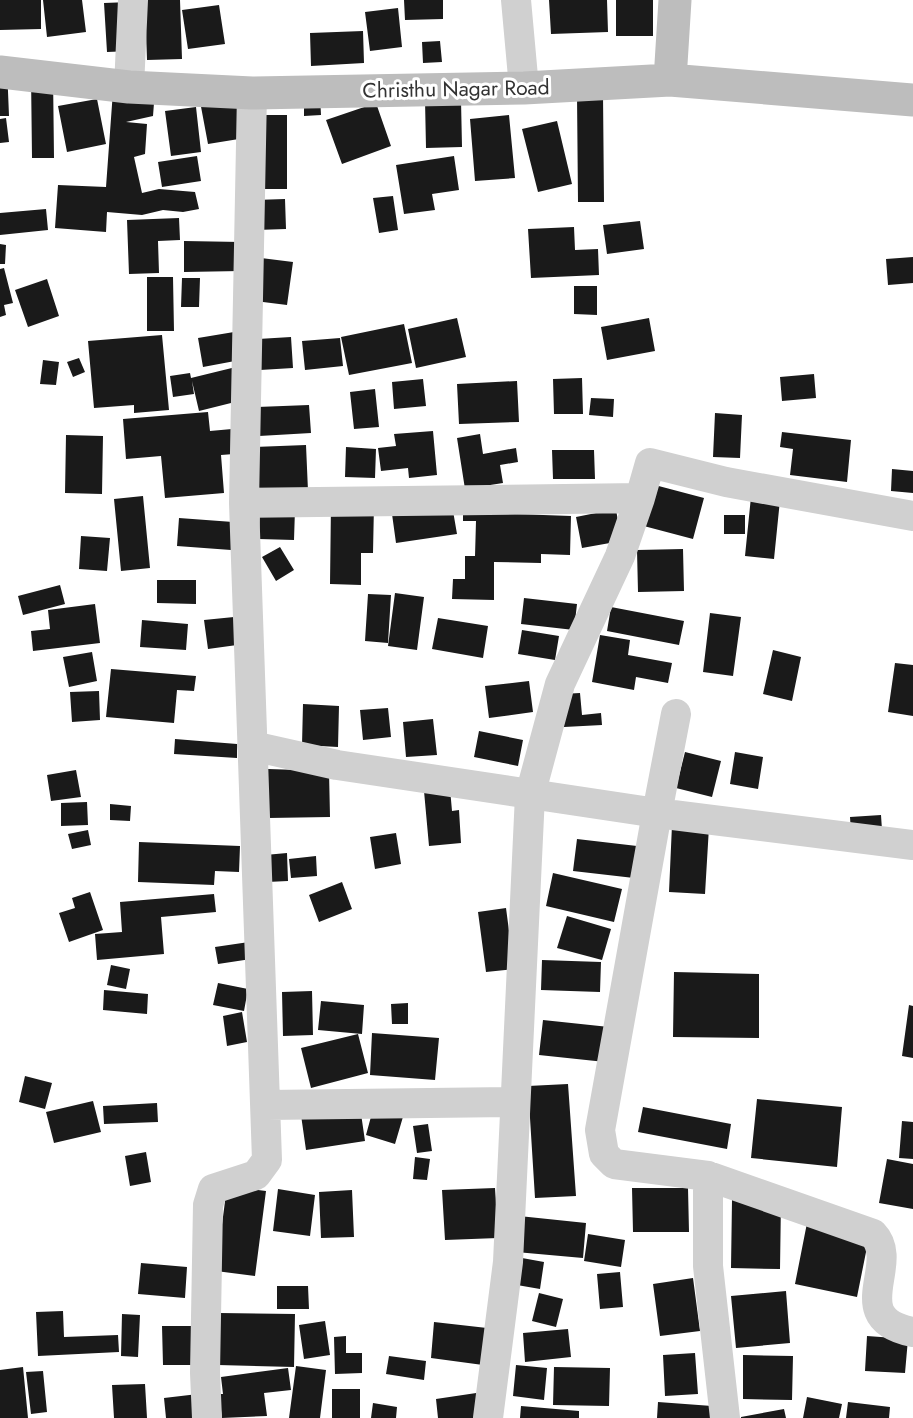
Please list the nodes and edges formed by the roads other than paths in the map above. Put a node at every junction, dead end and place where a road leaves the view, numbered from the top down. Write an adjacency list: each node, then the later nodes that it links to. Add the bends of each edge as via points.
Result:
1 (133, 0): 6 (street)
2 (516, 0): 7 (street)
3 (675, 0): 5 (street)
4 (0, 72): 6 (street, Christhu Nagar Road)
5 (670, 80): 7 (street, Christhu Nagar Road); 9 (street, Christhu Nagar Road)
6 (129, 87): 8 (street, Christhu Nagar Road)
7 (524, 88): 8 (street, Christhu Nagar Road)
8 (252, 93): 11 (street)
9 (913, 100)
10 (640, 498): 11 (street); 12 (street, via 650,463 726,482); 15 (street, via 620,556 560,684)
11 (244, 503): 14 (street)
12 (913, 516)
13 (676, 714): 16 (street)
14 (252, 746): 15 (street, via 337,765); 19 (street)
15 (530, 795): 16 (street); 18 (street)
16 (657, 813): 17 (street); 20 (street, via 600,1130 602,1145 604,1154 614,1164)
17 (913, 845)
18 (515, 1102): 19 (street); 23 (street, via 508,1263)
19 (267, 1105): 22 (street, via 267,1160 256,1175 213,1189 208,1204)
20 (708, 1176): 21 (street, via 873,1234 881,1242 883,1257 875,1294 878,1308 897,1329); 24 (street, via 708,1266)
21 (913, 1332)
22 (207, 1418)
23 (488, 1418)
24 (725, 1418)

